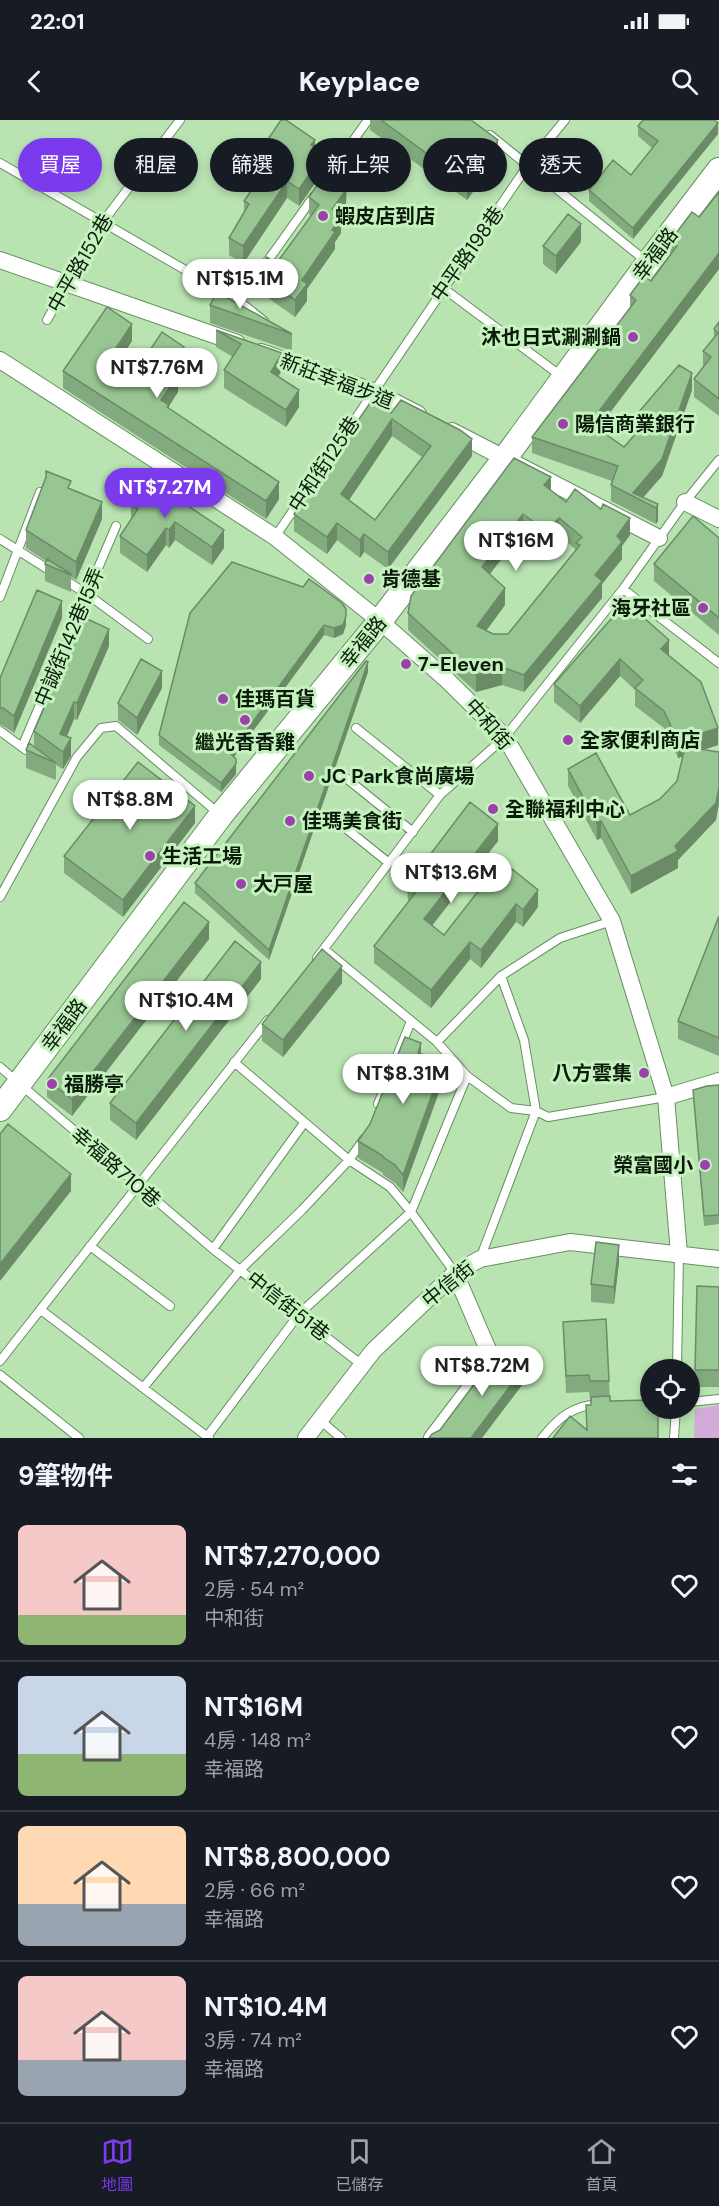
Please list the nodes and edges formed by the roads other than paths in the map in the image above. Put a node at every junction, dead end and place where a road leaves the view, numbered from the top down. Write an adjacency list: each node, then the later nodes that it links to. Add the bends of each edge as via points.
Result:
1 (180, 120): 13 (lane, 中平路152巷)
2 (368, 120): 5 (lane)
3 (565, 120): 6 (lane, 中平路198巷)
4 (479, 126): 7 (lane)
5 (355, 138)
6 (550, 138)
7 (519, 158)
8 (0, 163): 13 (lane)
9 (719, 170): 15 (street, 幸福路)
10 (519, 178): 17 (lane, 中平路198巷)
11 (317, 192): 18 (lane)
12 (561, 192): 15 (lane)
13 (102, 223): 16 (lane, 中平路152巷); 18 (lane)
14 (0, 260): 16 (street, 新莊幸福步道)
15 (648, 262): 22 (street, 幸福路)
16 (67, 284): 19 (lane, 中平路152巷); 23 (street, 新莊幸福步道)
17 (442, 288): 22 (lane); 23 (lane, 中平路198巷)
18 (239, 301): 20 (lane)
19 (47, 320)
20 (271, 326)
21 (0, 360): 30 (street, 中和街)
22 (564, 378): 24 (street, 幸福路)
23 (373, 391): 24 (street, 新莊幸福步道); 30 (lane, 中和街125巷)
24 (506, 458): 31 (street, 新莊幸福步道); 37 (street, 幸福路)
25 (719, 460): 27 (lane)
26 (40, 492): 33 (lane)
27 (685, 502): 28 (street); 31 (lane)
28 (719, 519)
29 (116, 526): 35 (lane, 中誠街142巷15弄)
30 (275, 537): 37 (street, 中和街)
31 (659, 538): 34 (lane)
32 (0, 539): 33 (lane)
33 (17, 548): 35 (lane); 36 (lane)
34 (623, 589): 39 (lane); 42 (lane)
35 (87, 594): 38 (lane); 43 (lane, 中誠街142巷15弄)
36 (0, 597)
37 (380, 621): 42 (street, 中和街); 50 (street, 幸福路)
38 (148, 639)
39 (719, 663)
40 (356, 728): 48 (lane)
41 (0, 731): 43 (lane)
42 (505, 737): 48 (lane); 54 (street, 中和街)
43 (22, 747): 44 (lane)
44 (31, 754)
45 (57, 772): 47 (lane)
46 (341, 774): 51 (lane)
47 (65, 779): 50 (lane, via 101,728 116,726); 53 (lane)
48 (441, 795): 51 (lane)
49 (328, 814): 52 (lane)
50 (221, 815): 65 (street, 幸福路)
51 (413, 832): 52 (lane)
52 (389, 863): 55 (lane)
53 (0, 897)
54 (612, 921): 57 (lane, via 560,938); 66 (street, 中和街)
55 (324, 949): 56 (lane); 59 (lane)
56 (309, 968)
57 (501, 976): 60 (lane); 69 (lane, via 524,1040)
58 (272, 1015): 61 (lane)
59 (411, 1021): 60 (lane); 68 (lane)
60 (437, 1042): 63 (lane)
61 (234, 1062): 70 (lane); 73 (lane)
62 (0, 1067): 65 (lane, 幸福路710巷)
63 (467, 1076): 69 (lane, via 511,1108); 74 (lane)
64 (719, 1081): 66 (street)
65 (20, 1083): 67 (street, 幸福路); 73 (lane, 幸福路710巷)
66 (666, 1097): 69 (lane, via 548,1117); 77 (street, 中和街)
67 (0, 1109)
68 (376, 1109)
69 (536, 1111): 78 (lane)
70 (304, 1123): 72 (lane); 76 (lane)
71 (368, 1129): 72 (lane)
72 (349, 1160): 74 (lane, via 390,1187); 80 (lane)
73 (137, 1185): 75 (lane); 76 (lane, 幸福路710巷)
74 (411, 1212): 81 (lane); 84 (lane)
75 (90, 1246): 82 (lane); 83 (lane)
76 (213, 1249): 80 (lane, 中信街51巷)
77 (679, 1254): 78 (street, 中信街, via 570,1242); 79 (street, 中信街); 85 (lane)
78 (480, 1259): 81 (street, 中信街)
79 (719, 1259)
80 (241, 1269): 84 (lane, 中信街51巷); 89 (lane)
81 (455, 1273): 87 (street, 中信街); 99 (street, via 492,1359)
82 (170, 1306)
83 (41, 1310): 86 (lane); 89 (lane)
84 (299, 1314): 87 (lane, 中信街51巷); 95 (lane)
85 (677, 1359)
86 (0, 1361)
87 (362, 1365): 94 (street, 中信街)
88 (0, 1375): 96 (lane)
89 (143, 1388): 95 (lane)
90 (719, 1399): 91 (lane)
91 (700, 1401)
92 (605, 1404): 100 (lane, via 582,1405 553,1424)
93 (675, 1419): 101 (lane)
94 (320, 1420): 97 (street, 中信街); 98 (lane)
95 (207, 1437)
96 (79, 1438)
97 (306, 1438)
98 (341, 1438)
99 (432, 1438)
100 (542, 1438)
101 (674, 1438)

